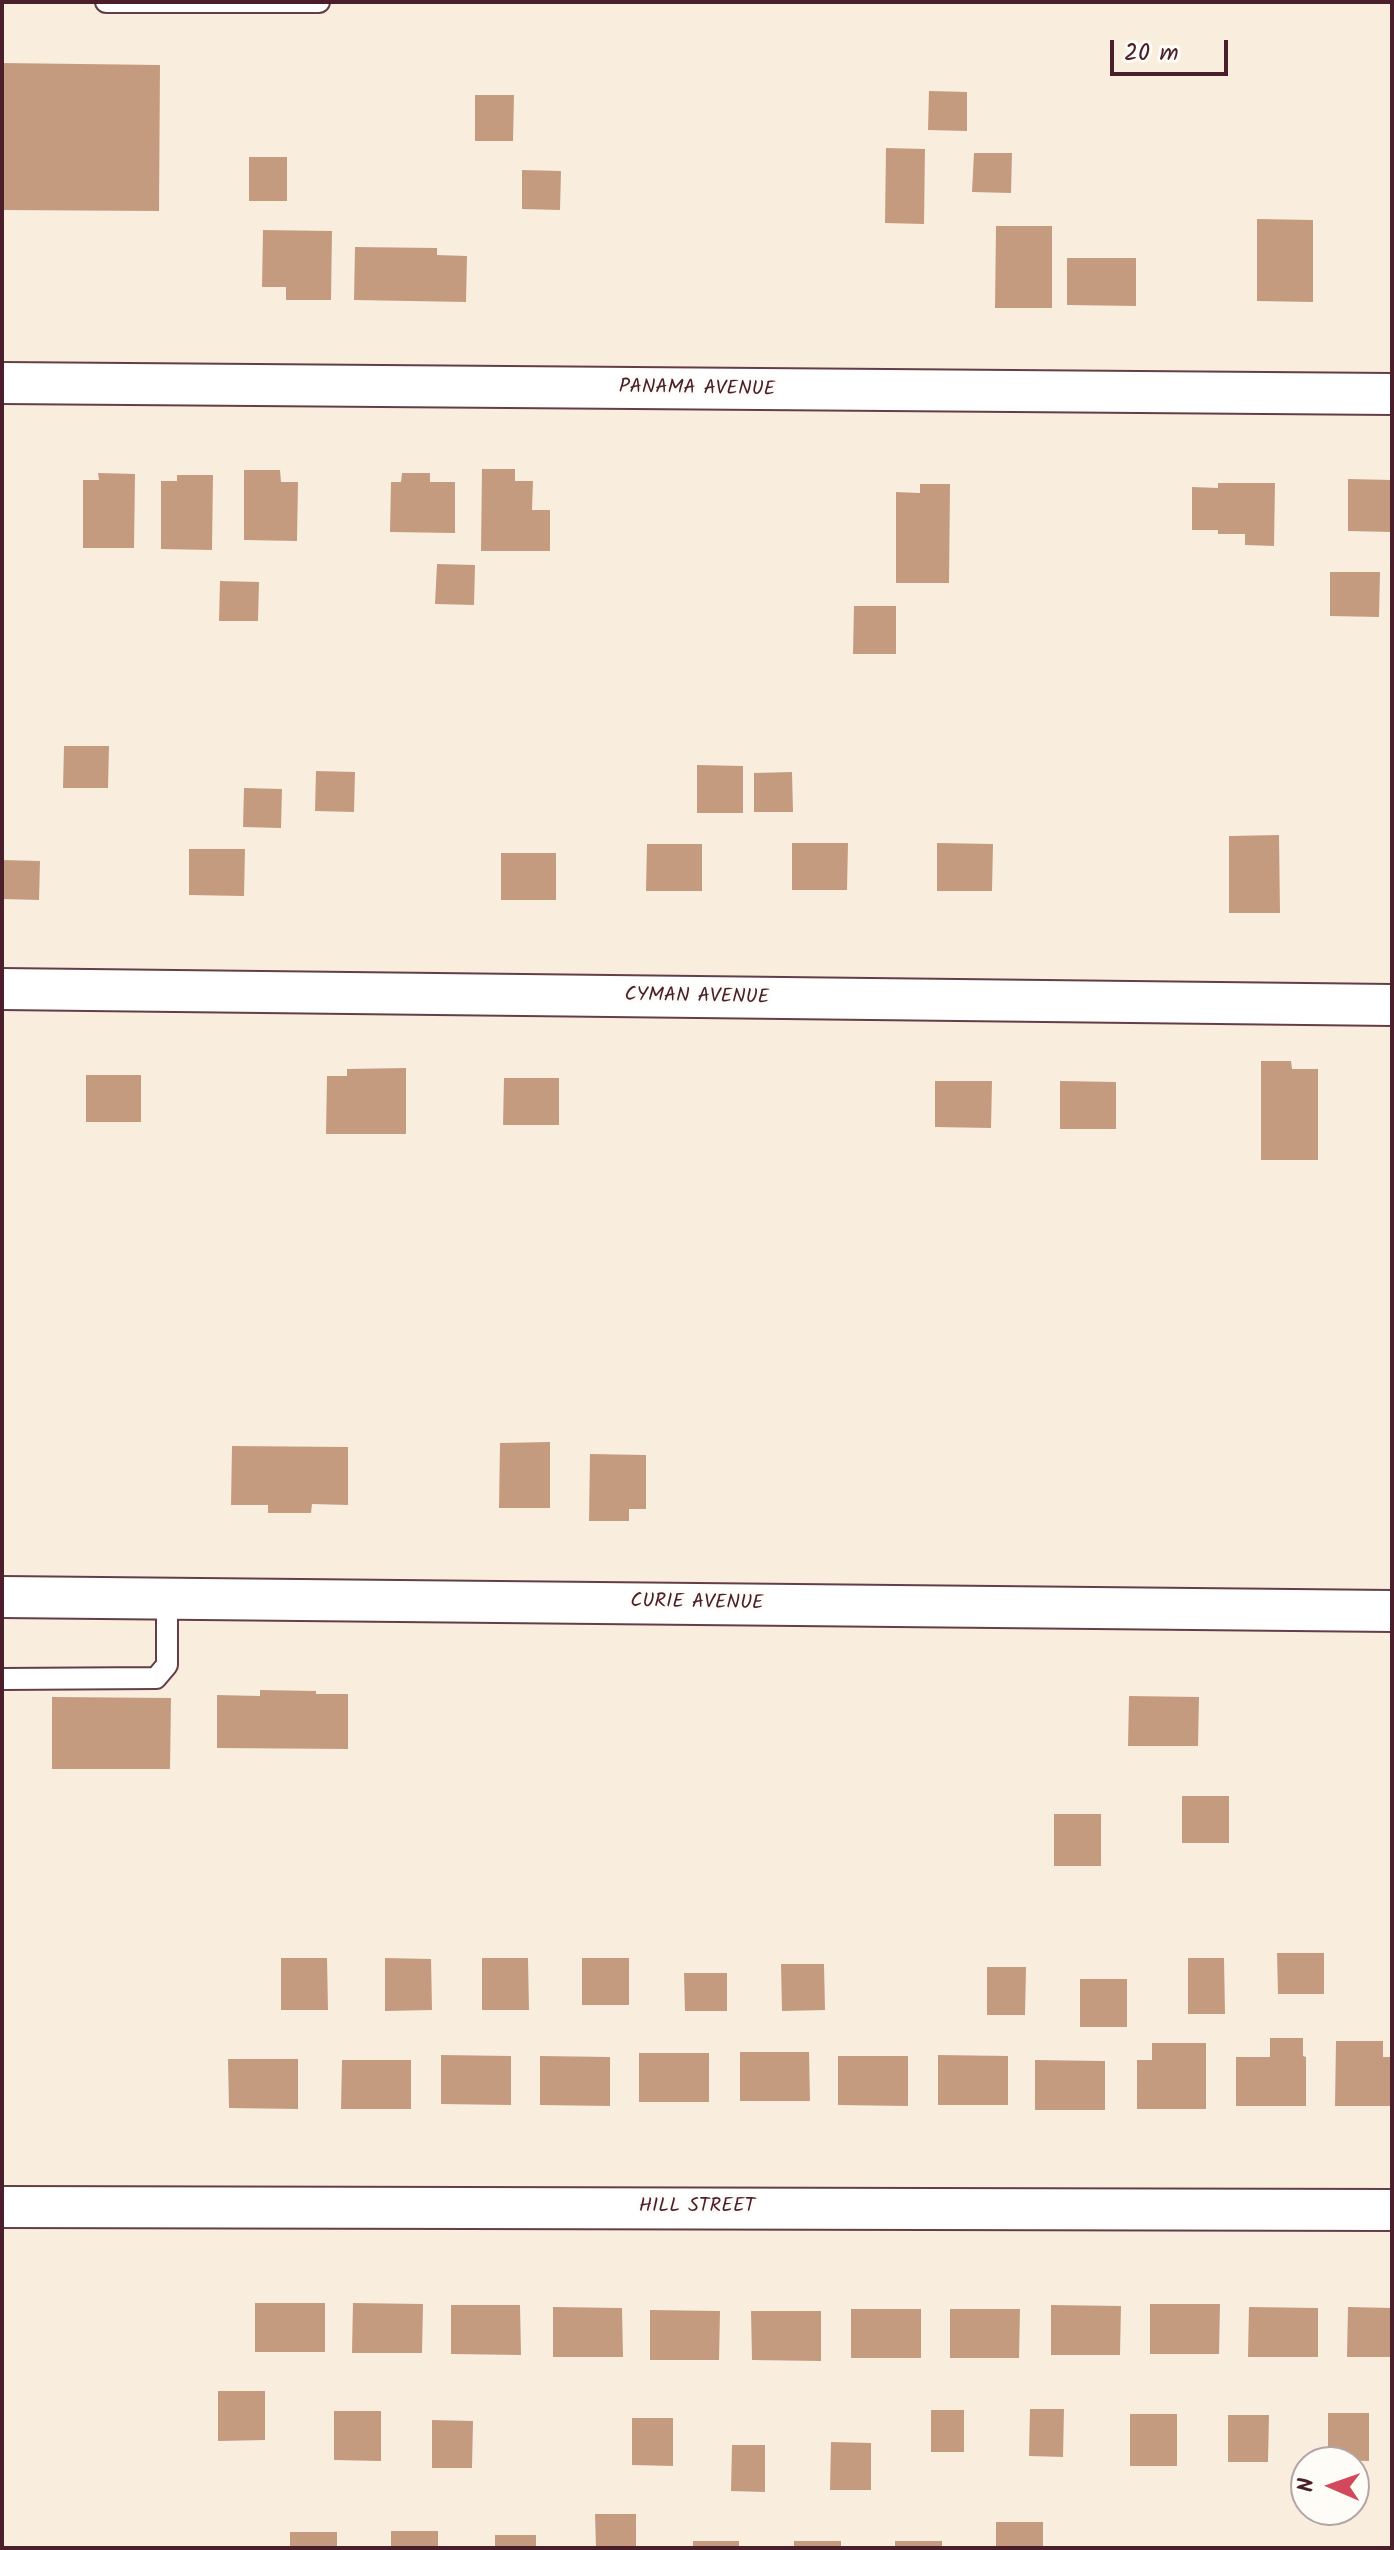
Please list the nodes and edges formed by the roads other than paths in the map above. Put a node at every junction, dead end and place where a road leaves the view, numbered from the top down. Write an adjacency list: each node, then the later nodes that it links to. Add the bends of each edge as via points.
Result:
1 (106, 2): 2 (lane)
2 (319, 2)
3 (2, 383): 4 (street, PANAMA AVENUE)
4 (1392, 394)
5 (2, 989): 6 (street, CYMAN AVENUE)
6 (1392, 1005)
7 (2, 1597): 8 (street, CURIE AVENUE)
8 (167, 1599): 9 (street, CURIE AVENUE); 10 (lane, via 167,1665 156,1678)
9 (1392, 1611)
10 (2, 1679)
11 (2, 2207): 12 (street, HILL STREET)
12 (1392, 2210)

